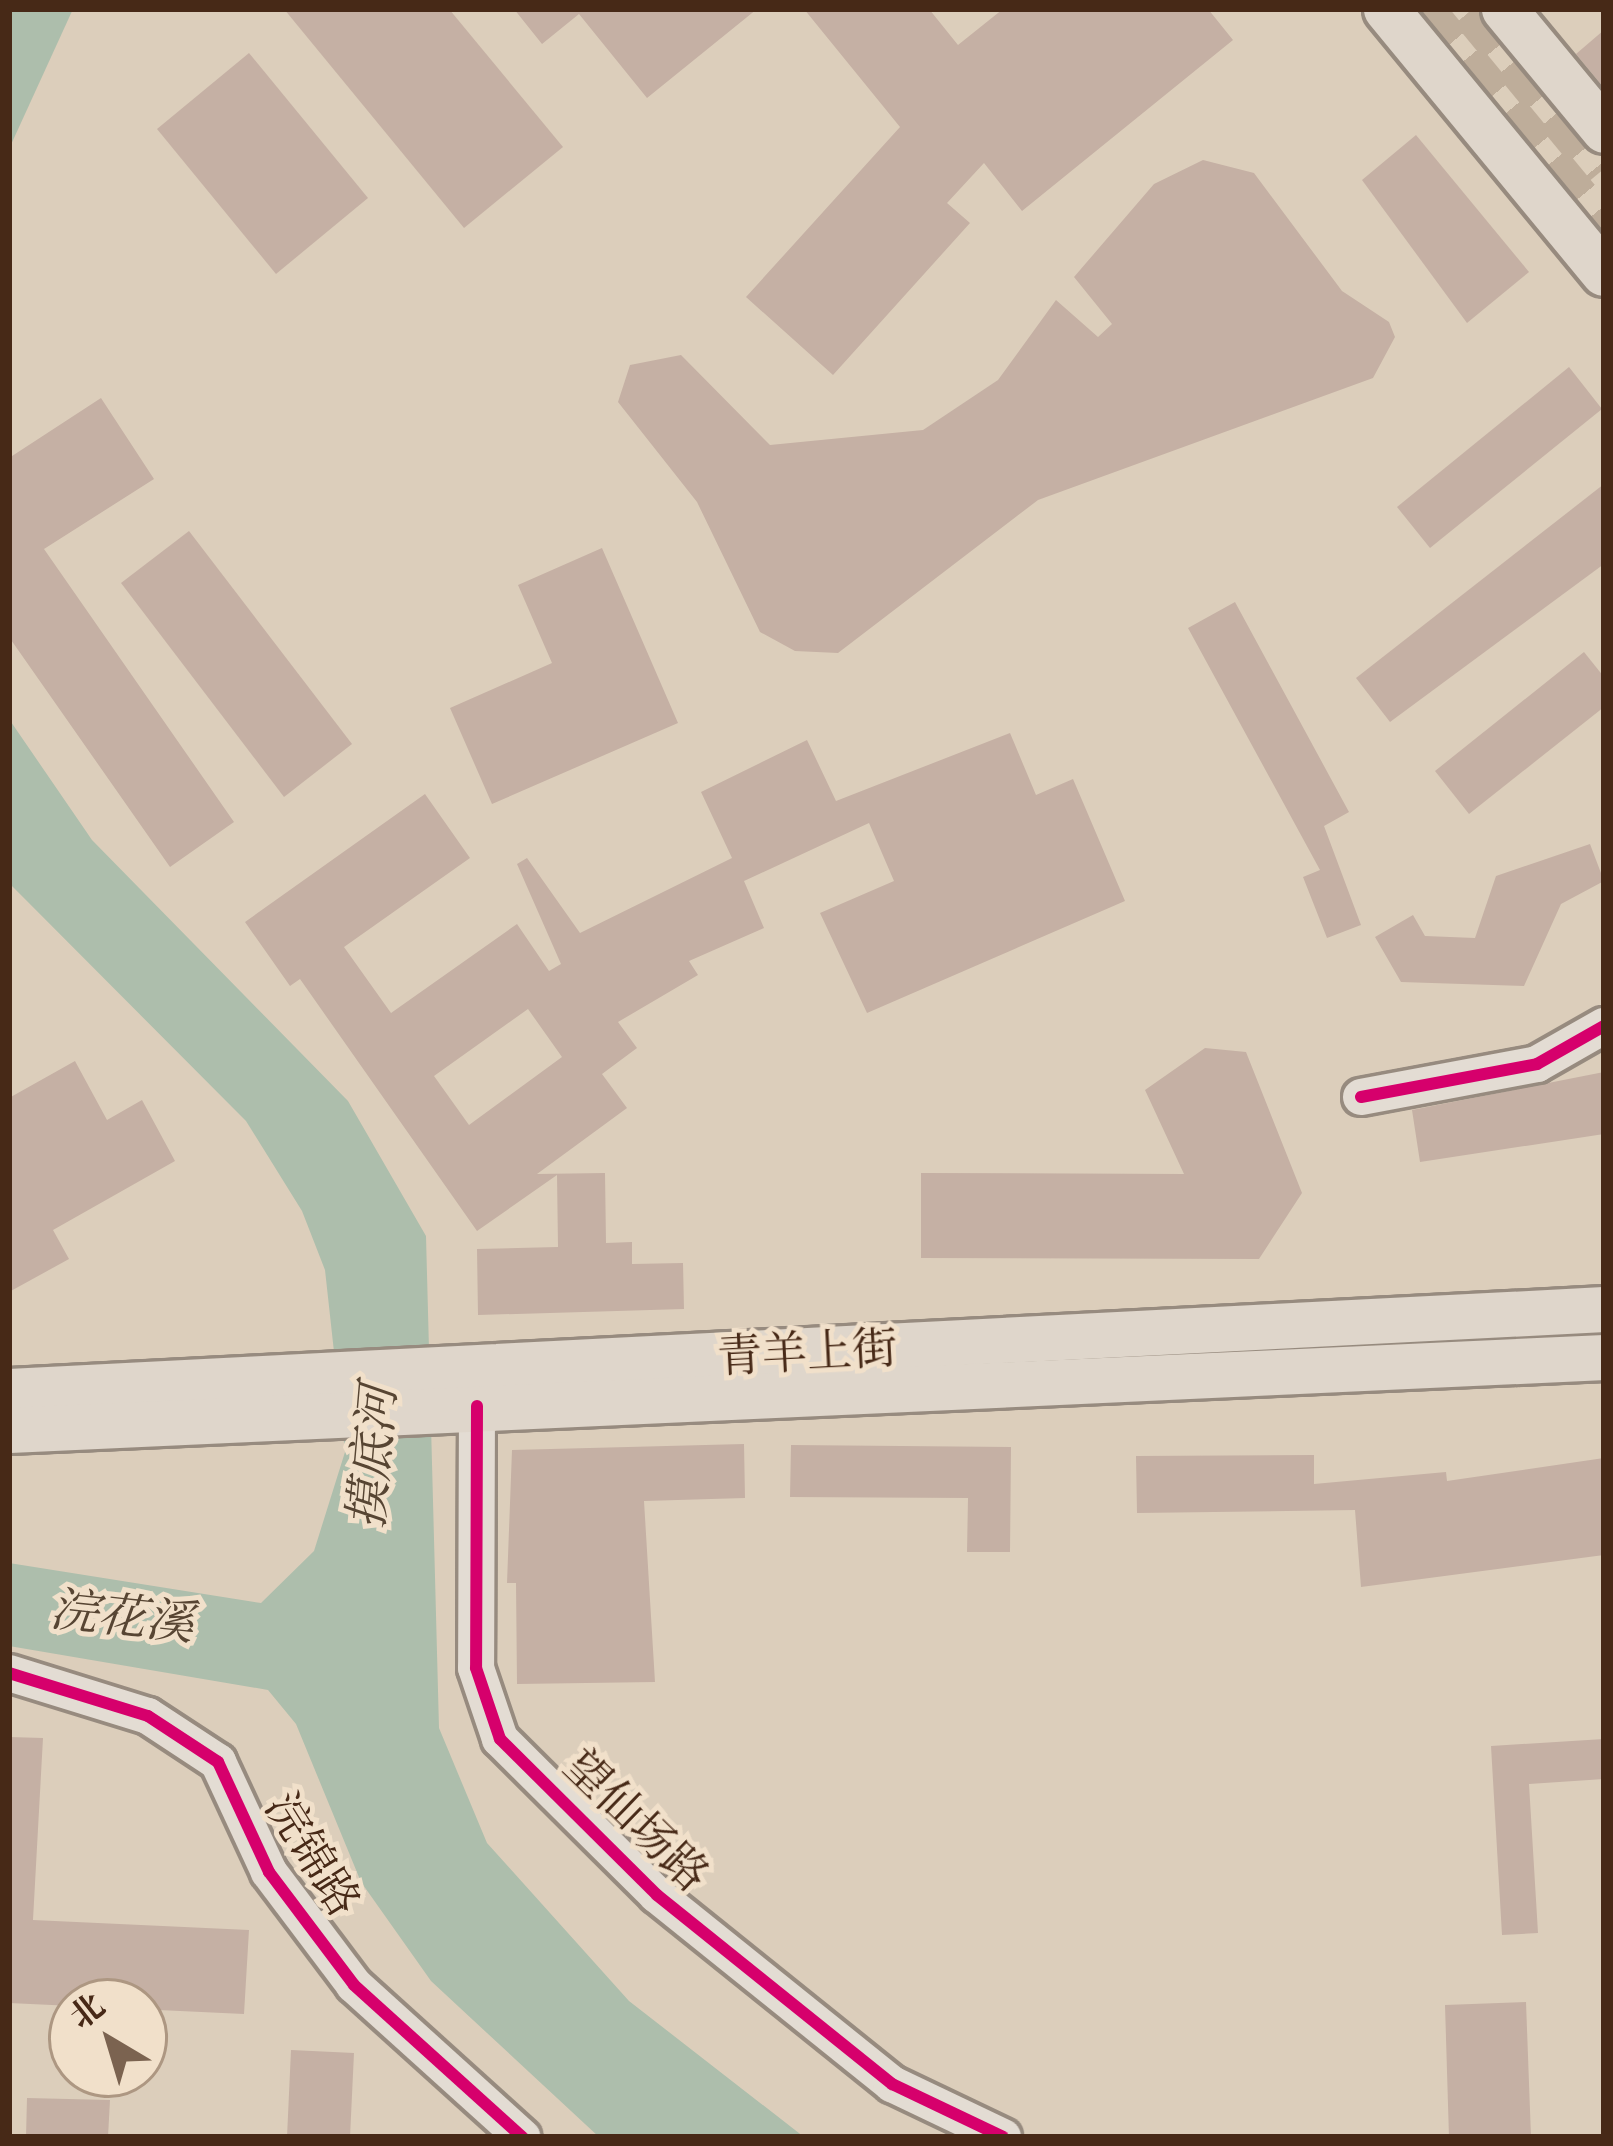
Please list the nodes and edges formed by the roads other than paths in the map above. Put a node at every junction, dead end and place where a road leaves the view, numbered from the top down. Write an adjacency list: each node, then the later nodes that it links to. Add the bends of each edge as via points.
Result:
1 (1386, 9): 4 (main road)
2 (1504, 9): 3 (main road)
3 (1604, 130)
4 (1604, 273)
5 (1604, 1026): 6 (street, via 1537,1064)
6 (1360, 1097)
7 (1604, 1309): 10 (main road, 青羊上街)
8 (1604, 1357): 10 (main road, 青羊上街)
9 (9, 1391): 11 (main road, 青羊上街)
10 (463, 1395): 11 (main road, 青羊上街); 15 (street, 望仙场路, via 476,1668 500,1739 656,1895 892,2084)
11 (316, 1396): 12 (main road, 青羊上街)
12 (9, 1430)
13 (9, 1672): 14 (street, 浣锦路, via 148,1716 218,1762 268,1872 354,1985)
14 (522, 2137)
15 (1004, 2137)

